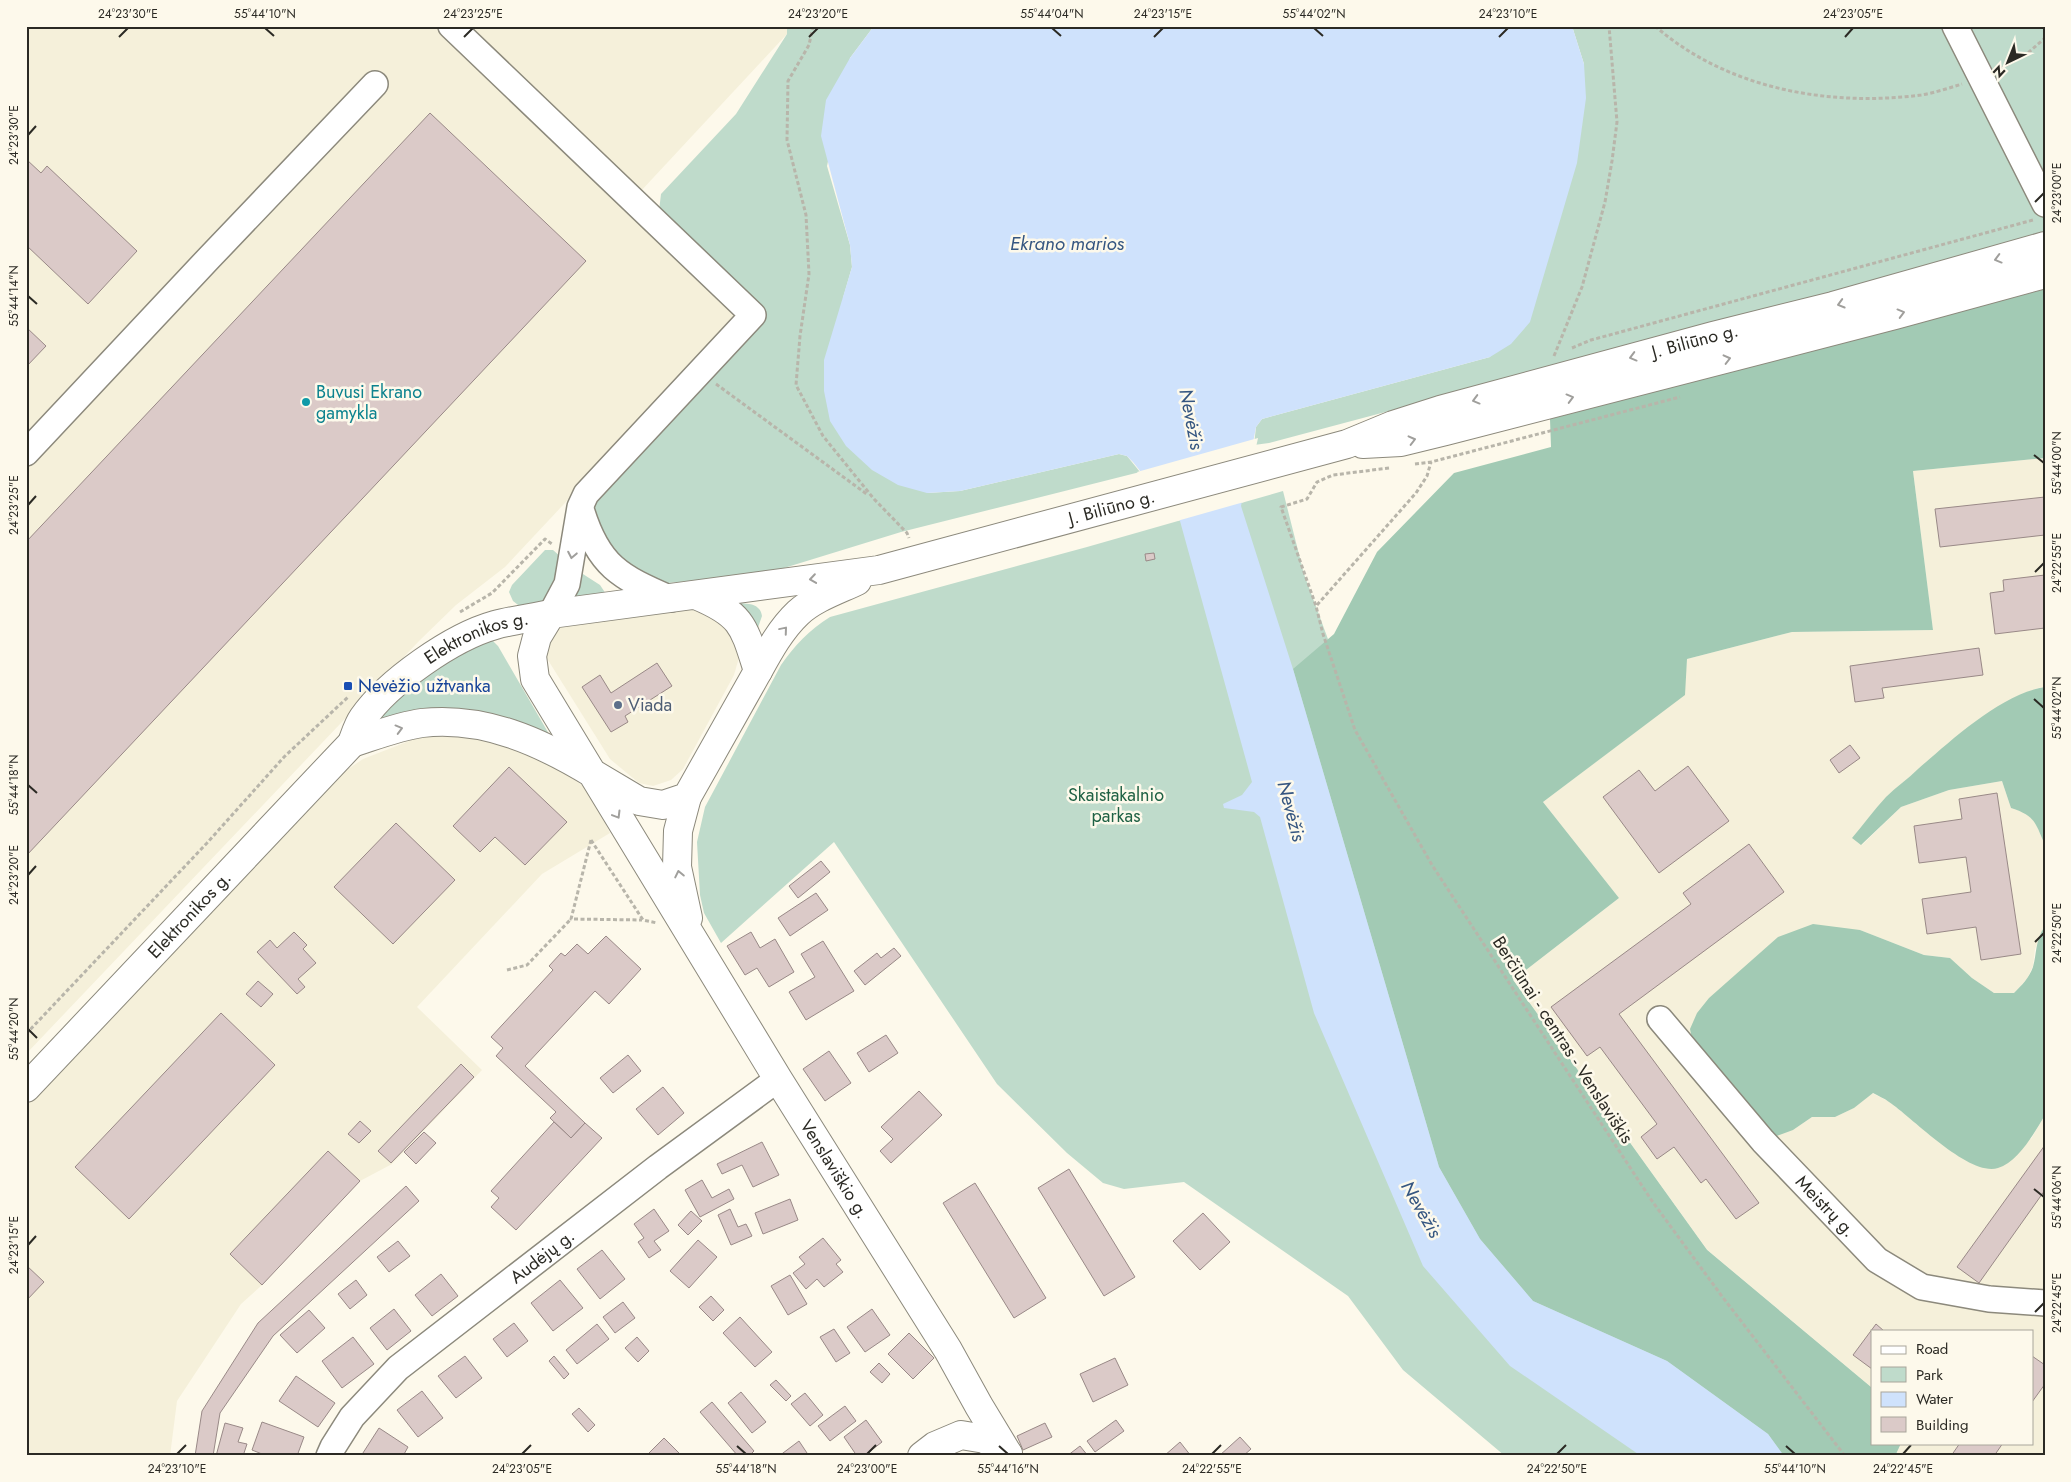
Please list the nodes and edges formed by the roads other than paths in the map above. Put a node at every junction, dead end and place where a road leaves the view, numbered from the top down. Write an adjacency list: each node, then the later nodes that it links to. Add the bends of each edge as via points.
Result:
1 (451, 26): 9 (street, via 753,315 586,494)
2 (1955, 26): 4 (street)
3 (375, 84): 8 (street)
4 (2045, 204)
5 (2045, 246): 7 (main road, J. Biliūno g., one-way to 7, via 1440,410 1393,424)
6 (2045, 274): 7 (main road, J. Biliūno g., one-way to 6, via 1401,442)
7 (1346, 444): 10 (main road, J. Biliūno g.)
8 (26, 453)
9 (580, 506): 12 (street, via 588,534 601,555 630,581); 13 (street, one-way to 13, via 567,584)
10 (878, 570): 11 (main road, J. Biliūno g., one-way to 11); 14 (main road, J. Biliūno g., one-way to 10, via 774,643 799,612)
11 (698, 596): 12 (main road, J. Biliūno g.); 14 (main road, via 732,614 743,628)
12 (671, 600): 13 (main road, Elektronikos g.)
13 (551, 614): 15 (main road, Elektronikos g., via 494,626 456,642 416,667 391,687 362,719); 16 (main road, Venslaviškio g., via 537,637 532,656 535,679)
14 (758, 671): 17 (main road, J. Biliūno g.)
15 (352, 742): 16 (main road, one-way to 16, via 420,724 477,725 519,735 560,753); 21 (main road, Elektronikos g.)
16 (592, 773): 17 (main road, via 639,801 663,805); 18 (main road, Venslaviškio g., one-way to 18)
17 (687, 798): 18 (main road, Venslaviškio g., one-way to 17, via 677,866 678,831)
18 (693, 939): 20 (main road, Venslaviškio g.)
19 (1660, 1019): 22 (street, Meistrų g., via 1770,1148 1877,1260 1922,1287 1988,1299)
20 (778, 1079): 23 (main road, Venslaviškio g.); 27 (street, Audėjų g., via 658,1167 398,1368 352,1417)
21 (26, 1088)
22 (2045, 1303)
23 (975, 1398): 24 (main road); 26 (main road, Venslaviškio g.)
24 (961, 1435): 25 (main road); 26 (main road, via 984,1439)
25 (922, 1455)
26 (1009, 1455)
27 (329, 1456)

